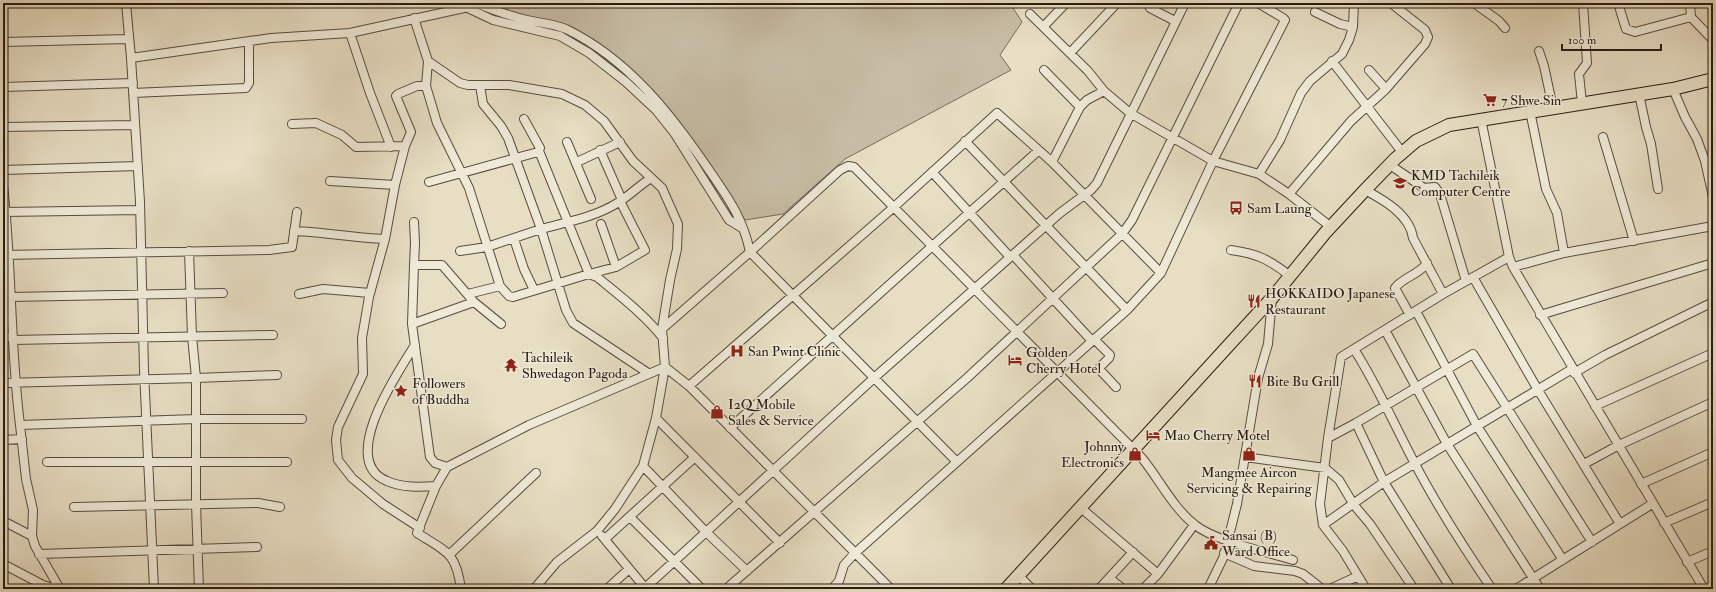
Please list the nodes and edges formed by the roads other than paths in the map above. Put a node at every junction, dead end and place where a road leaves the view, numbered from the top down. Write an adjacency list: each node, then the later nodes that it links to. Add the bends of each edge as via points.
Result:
1 (126, 3): 25 (street)
2 (476, 3): 102 (street, via 500,13 564,28 593,44 632,75 662,104 684,133 738,214)
3 (1066, 3): 21 (street)
4 (1117, 3): 30 (street)
5 (1148, 3): 20 (street, via 1150,8)
6 (1185, 3): 20 (street)
7 (1239, 3): 57 (street)
8 (1258, 3): 69 (street, via 1285,20)
9 (1354, 3): 22 (street)
10 (1391, 3): 41 (street, via 1425,30 1428,37 1413,60)
11 (1474, 3): 23 (street)
12 (1583, 3): 46 (street, via 1587,63 1579,74)
13 (1618, 3): 18 (street, via 1626,29 1629,31 1635,32)
14 (1690, 3): 18 (street)
15 (463, 5): 19 (street); 102 (street, via 492,20 560,36 588,53 626,82 656,110 675,134 729,220)
16 (1315, 12): 22 (street)
17 (1030, 14): 21 (street)
18 (1691, 17): 26 (street)
19 (414, 18): 24 (street); 32 (street)
20 (1176, 21): 51 (street)
21 (1044, 26): 30 (street)
22 (1352, 27): 33 (street, via 1342,54)
23 (1505, 28)
24 (350, 33): 28 (street); 63 (street)
25 (128, 39): 27 (street); 31 (street)
26 (1713, 40)
27 (3, 42)
28 (249, 42): 31 (street); 44 (street, via 249,83 246,88)
29 (1539, 51): 49 (street)
30 (1070, 53): 43 (street)
31 (131, 58): 37 (street)
32 (428, 61): 38 (street, via 460,83); 39 (street)
33 (1332, 61): 47 (street); 77 (street, via 1301,92 1280,140)
34 (1044, 70): 48 (street)
35 (1369, 70): 41 (street)
36 (1713, 79): 42 (main road)
37 (133, 83): 40 (street); 44 (street)
38 (480, 85): 61 (street, via 509,85 562,94 585,105 604,121); 68 (street, via 483,104 501,126)
39 (426, 86): 62 (street, via 417,86 397,95 397,101 411,132); 75 (street, via 437,123)
40 (3, 87)
41 (1386, 89): 47 (street)
42 (1673, 89): 45 (main road); 88 (street, via 1697,138)
43 (1104, 91): 48 (street); 51 (street)
44 (133, 93): 55 (street)
45 (1639, 94): 46 (main road); 84 (street)
46 (1582, 103): 49 (main road)
47 (1367, 106): 67 (street); 86 (street)
48 (1080, 107): 71 (street)
49 (1553, 108): 50 (main road)
50 (1530, 111): 53 (main road); 116 (street, via 1546,189 1557,213)
51 (1130, 113): 57 (street); 87 (street, via 1097,183)
52 (524, 119): 65 (street, via 540,148)
53 (1481, 119): 67 (main road, via 1449,125 1429,133); 119 (street)
54 (292, 124): 63 (street, via 316,124 342,135 356,147)
55 (135, 125): 56 (street); 73 (street)
56 (3, 128)
57 (1172, 137): 69 (street); 105 (street, via 1132,220)
58 (1603, 137): 108 (street)
59 (965, 141): 66 (street, via 997,113); 76 (street); 81 (street)
60 (567, 142): 70 (street)
61 (620, 142): 64 (street); 78 (street)
62 (405, 146): 63 (street); 83 (street)
63 (391, 147)
64 (600, 150): 70 (street); 90 (street)
65 (539, 151): 68 (street); 97 (street)
66 (1038, 151): 71 (street); 81 (street)
67 (1402, 152): 72 (main road)
68 (516, 158): 75 (street); 103 (street)
69 (1213, 161): 77 (street); 126 (street)
70 (577, 162): 89 (street)
71 (1052, 162): 87 (street)
72 (1390, 164): 85 (main road); 129 (street, via 1424,188 1435,187 1440,194)
73 (138, 166): 74 (street); 92 (street)
74 (3, 170)
75 (461, 172): 80 (street); 110 (street, via 469,188)
76 (932, 172): 91 (street); 95 (street)
77 (1259, 174): 86 (street)
78 (651, 178): 90 (street); 152 (street, via 662,188 678,224 677,249)
79 (330, 181): 83 (street)
80 (429, 182)
81 (1004, 182): 95 (street); 99 (street)
82 (3, 185): 93 (street)
83 (395, 185): 106 (street)
84 (1658, 189)
85 (1365, 190): 101 (main road); 120 (street, via 1392,206 1405,220 1412,229 1413,238)
86 (1288, 194): 101 (street)
87 (1083, 195): 99 (street); 105 (street)
88 (1713, 197)
89 (592, 199)
90 (621, 201): 97 (street, via 579,220); 123 (street, via 645,250)
91 (894, 207): 109 (street); 115 (street, via 854,167 848,166 840,170); 141 (street)
92 (140, 210): 93 (street); 114 (street)
93 (4, 212): 117 (street)
94 (297, 212): 104 (street)
95 (969, 213): 109 (street); 118 (street)
96 (414, 222): 122 (street)
97 (568, 222): 103 (street); 127 (street)
98 (601, 224): 123 (street)
99 (1046, 226): 118 (street); 125 (street)
100 (1713, 226): 108 (street)
101 (1331, 227): 128 (main road)
102 (742, 228): 115 (street)
103 (541, 229): 107 (street); 130 (street)
104 (294, 230): 106 (street, via 354,238); 112 (street, via 292,247 268,250)
105 (1122, 234): 125 (street); 126 (street)
106 (385, 239): 136 (street)
107 (514, 239): 110 (street); 133 (street)
108 (1634, 241): 116 (street)
109 (932, 246): 132 (street); 158 (street)
110 (487, 247): 113 (street); 131 (street)
111 (1231, 250): 128 (street, via 1254,254)
112 (189, 251): 114 (street); 134 (street)
113 (460, 251)
114 (141, 252): 117 (street); 137 (street)
115 (750, 252): 141 (street); 152 (street)
116 (1564, 253): 124 (street)
117 (6, 255): 142 (street)
118 (1011, 256): 132 (street); 143 (street)
119 (1509, 257): 124 (street); 129 (street)
120 (1427, 263): 140 (street); 148 (street, via 1395,288)
121 (1713, 263): 149 (street)
122 (414, 265): 139 (street, via 442,265); 150 (street)
123 (616, 267): 127 (street)
124 (1513, 267): 149 (street)
125 (1086, 268): 143 (street); 147 (street)
126 (1161, 273): 147 (street)
127 (589, 274): 130 (street); 160 (street, via 634,307)
128 (1290, 276): 144 (main road)
129 (1470, 279): 140 (street); 180 (street)
130 (557, 283): 133 (street); 170 (street, via 573,323)
131 (500, 286): 133 (street, via 511,297); 139 (street)
132 (974, 289): 154 (street); 173 (street)
133 (534, 290)
134 (190, 293): 135 (street); 137 (street); 157 (street)
135 (223, 293)
136 (370, 293): 138 (street, via 323,289); 235 (street, via 362,338 363,374 338,427 338,460 357,483)
137 (142, 294): 142 (street); 156 (street)
138 (299, 294)
139 (468, 294): 145 (street)
140 (1443, 294): 148 (street)
141 (792, 295): 158 (street); 177 (street)
142 (10, 297): 161 (street)
143 (1052, 298): 154 (street); 162 (street)
144 (1272, 298): 199 (main road); 202 (street, via 1268,344 1258,378)
145 (474, 302): 150 (street); 151 (street)
146 (1713, 302): 168 (street)
147 (1127, 310): 162 (street)
148 (1413, 312): 153 (street); 167 (street)
149 (1540, 315): 168 (street)
150 (412, 324): 163 (street)
151 (501, 324)
152 (662, 328): 160 (street)
153 (1385, 330): 164 (street); 179 (street)
154 (1016, 332): 169 (street); 188 (street)
155 (273, 335): 157 (street)
156 (143, 336): 157 (street); 161 (street); 174 (street)
157 (192, 336): 172 (street)
158 (832, 336): 173 (street); 193 (street)
159 (3, 337): 161 (street)
160 (663, 338): 166 (street)
161 (13, 339): 176 (street)
162 (1093, 340): 169 (street); 178 (street, via 1110,355 1100,370)
163 (415, 344): 211 (street, via 430,457 436,463); 217 (street, via 386,393 372,423 368,447 369,465 376,474 388,482 410,487)
164 (1354, 349): 182 (street); 194 (street, via 1341,357)
165 (1713, 353): 183 (street)
166 (665, 367): 170 (street); 177 (street); 185 (street)
167 (1446, 369): 179 (street); 184 (street, via 1474,354); 192 (street)
168 (1573, 371): 180 (street); 183 (street)
169 (1057, 372): 199 (street); 203 (street)
170 (648, 373): 211 (street, via 529,425)
171 (277, 376): 172 (street)
172 (196, 378): 174 (street); 186 (street)
173 (874, 378): 188 (street); 213 (street)
174 (144, 379): 176 (street); 189 (street)
175 (3, 383): 176 (street)
176 (15, 383): 191 (street)
177 (689, 386): 193 (street)
178 (1116, 387)
179 (1415, 387): 182 (street); 197 (street)
180 (1538, 390): 184 (street); 209 (street)
181 (1713, 402): 198 (street)
182 (1385, 406): 190 (street); 208 (street)
183 (1595, 406): 198 (street)
184 (1506, 409): 192 (street); 241 (street)
185 (656, 418): 201 (street); 210 (street)
186 (196, 419): 187 (street); 189 (street); 206 (street)
187 (302, 419)
188 (916, 421): 203 (street); 228 (street)
189 (146, 422): 191 (street); 205 (street)
190 (1356, 423): 194 (street); 215 (street)
191 (20, 425): 195 (street)
192 (1477, 426): 197 (street); 253 (street)
193 (730, 428): 213 (street)
194 (1328, 438): 212 (street)
195 (22, 439): 196 (street); 238 (street, via 26,479 33,510)
196 (3, 440)
197 (1447, 444): 208 (street); 263 (street)
198 (1618, 445): 209 (street); 216 (street)
199 (1133, 450): 227 (main road); 233 (street, via 1152,470 1173,502)
200 (1713, 452): 216 (street)
201 (694, 457): 218 (street); 219 (street)
202 (1245, 457): 212 (street); 240 (street)
203 (956, 461): 251 (street)
204 (46, 462): 205 (street)
205 (149, 462): 206 (street); 223 (street)
206 (196, 462): 207 (street); 221 (street)
207 (287, 462)
208 (1415, 464): 215 (street); 286 (street, via 1468,554)
209 (1584, 464): 232 (street)
210 (643, 466): 218 (street); 236 (street)
211 (447, 467): 217 (street)
212 (1325, 468): 224 (street, via 1339,480); 234 (street, via 1320,504)
213 (772, 471): 219 (street); 228 (street)
214 (536, 473): 250 (street)
215 (1384, 482): 224 (street); 285 (street)
216 (1641, 484): 222 (street)
217 (436, 486): 235 (street)
218 (663, 488): 229 (street); 237 (street)
219 (738, 501): 237 (street); 242 (street)
220 (1713, 502): 231 (street)
221 (196, 504): 223 (street); 225 (street, via 258,503); 244 (street)
222 (1652, 504): 231 (street); 232 (street)
223 (150, 505): 226 (street); 245 (street)
224 (1354, 505): 234 (street); 284 (street)
225 (280, 506)
226 (74, 507)
227 (1081, 508): 247 (street); 260 (main road)
228 (813, 513): 242 (street); 251 (street)
229 (630, 517): 239 (street); 254 (street)
230 (3, 521): 238 (street)
231 (1664, 523): 255 (street)
232 (1620, 524): 241 (street)
233 (1194, 525): 240 (street); 259 (street)
234 (1323, 525): 261 (street, via 1344,551)
235 (420, 528): 250 (street, via 417,534)
236 (597, 531): 239 (street); 268 (street, via 557,562)
237 (705, 531): 254 (street); 258 (street)
238 (32, 536): 249 (street)
239 (605, 539): 257 (street)
240 (1228, 540): 248 (street); 252 (street)
241 (1592, 542): 253 (street)
242 (780, 543): 258 (street)
243 (257, 547): 244 (street)
244 (198, 548): 245 (street); 266 (street)
245 (152, 549): 249 (street); 265 (street)
246 (1713, 551): 255 (street)
247 (1133, 552): 259 (street); 262 (street)
248 (1224, 553): 280 (street); 281 (street, via 1254,566 1295,571)
249 (40, 554): 264 (street)
250 (450, 554): 267 (street, via 458,569)
251 (854, 554): 273 (street, via 844,565 839,581); 274 (street)
252 (1293, 560)
253 (1563, 560): 263 (street)
254 (674, 561): 270 (street); 271 (street)
255 (1687, 562): 289 (street)
256 (3, 564): 264 (street, via 43,585)
257 (630, 569): 269 (street); 270 (street)
258 (747, 571): 272 (street)
259 (1158, 574): 279 (street)
260 (1019, 576): 275 (main road); 276 (street)
261 (1358, 576): 282 (street); 283 (street)
262 (1110, 578): 277 (street); 278 (street)
263 (1533, 579): 287 (street); 288 (street)
264 (59, 589)
265 (154, 589)
266 (199, 589)
267 (461, 589)
268 (534, 589)
269 (607, 589)
270 (645, 589)
271 (702, 589)
272 (726, 589)
273 (832, 589)
274 (890, 589)
275 (1006, 589)
276 (1032, 589)
277 (1099, 589)
278 (1123, 589)
279 (1143, 589)
280 (1208, 589)
281 (1322, 589)
282 (1330, 589)
283 (1366, 589)
284 (1414, 589)
285 (1451, 589)
286 (1492, 589)
287 (1516, 589)
288 (1540, 589)
289 (1704, 589)

